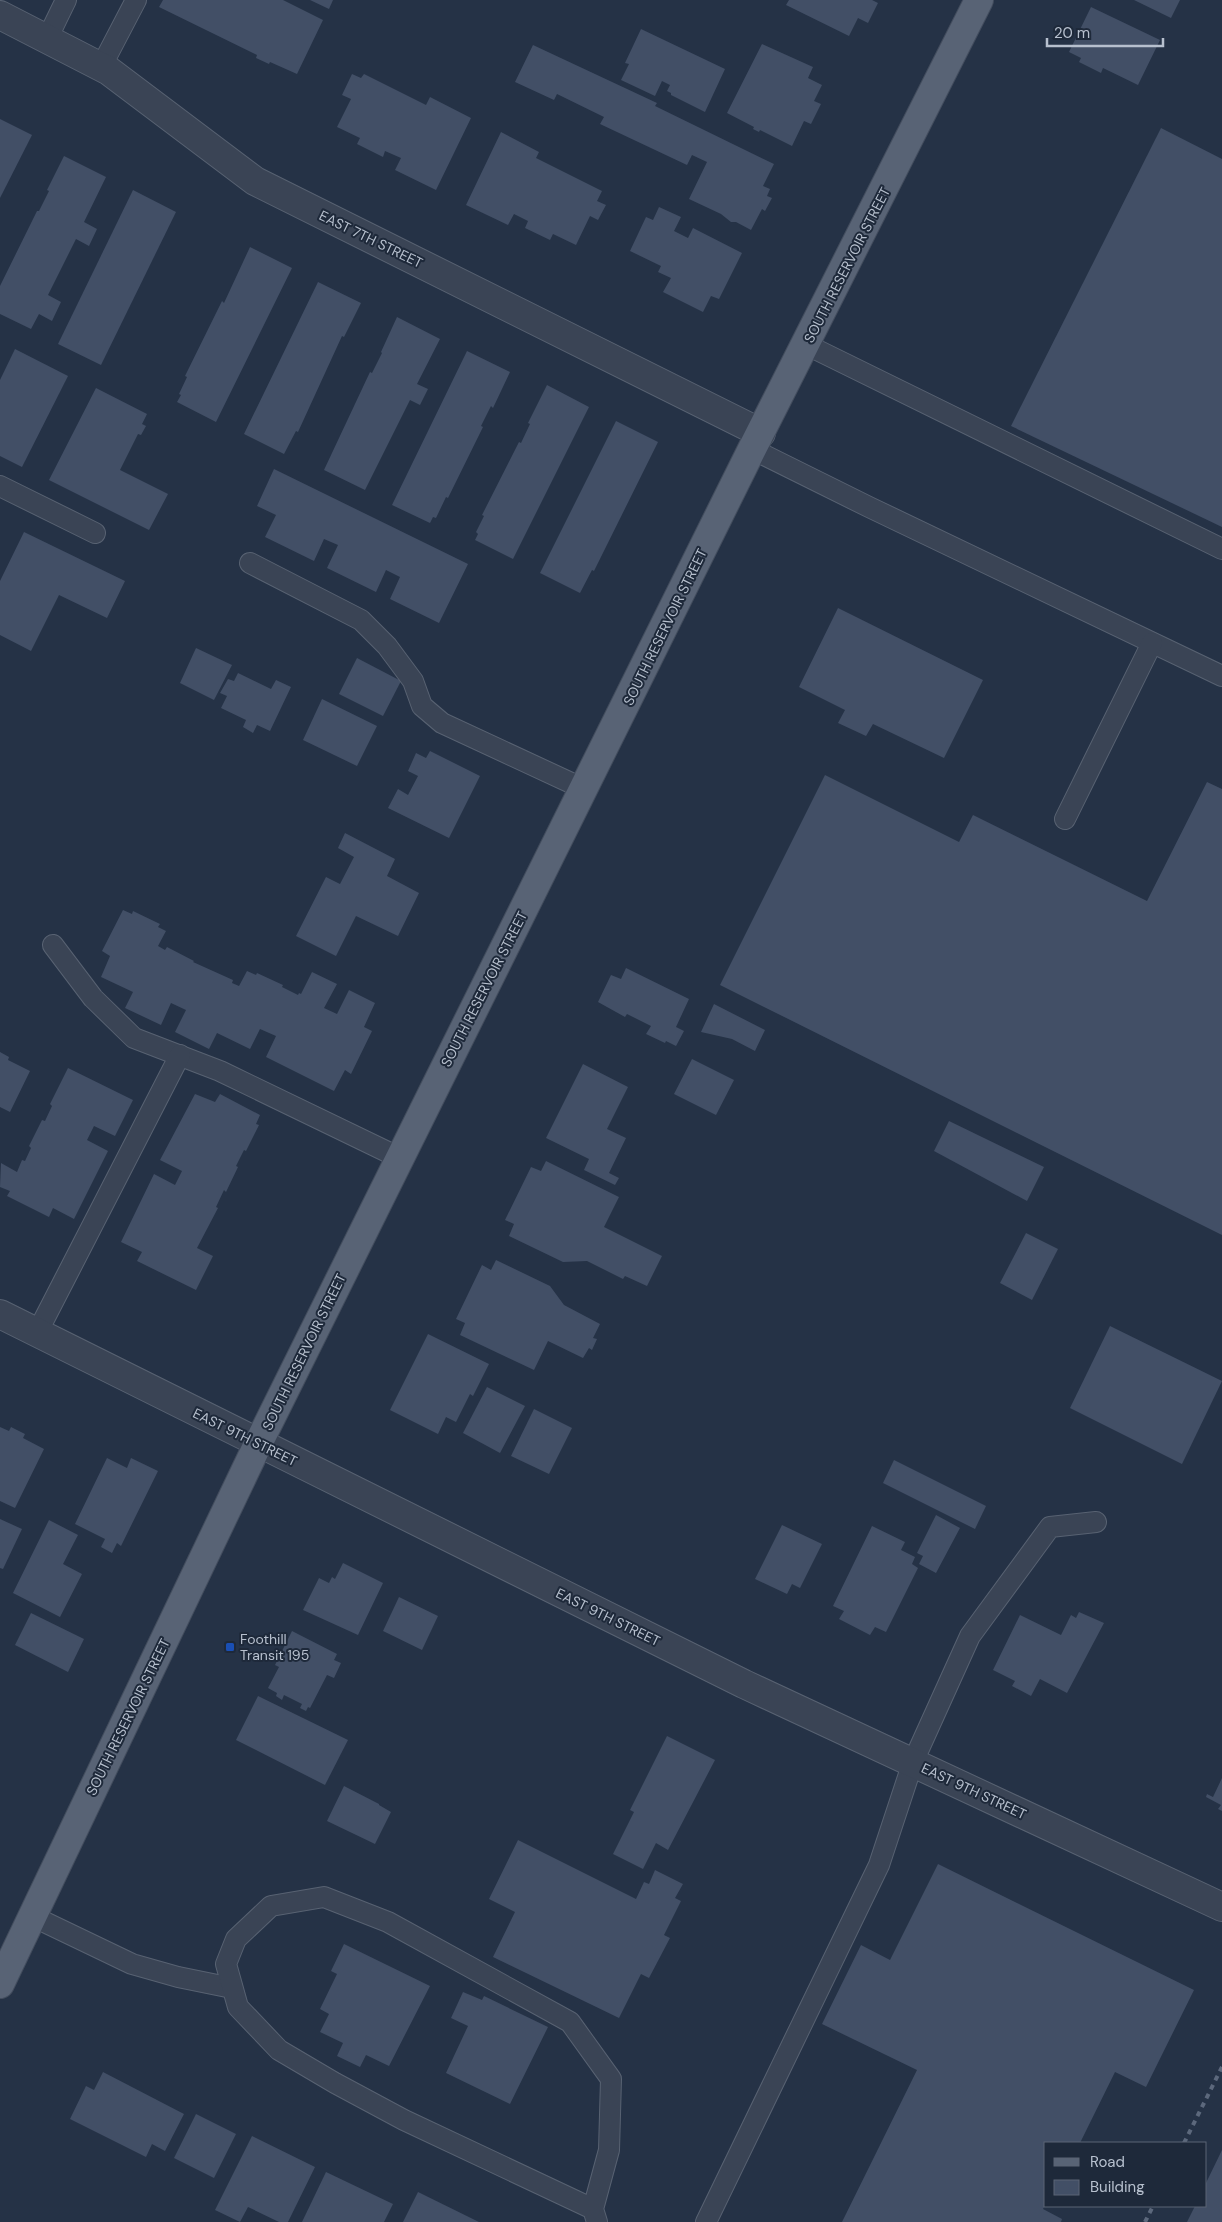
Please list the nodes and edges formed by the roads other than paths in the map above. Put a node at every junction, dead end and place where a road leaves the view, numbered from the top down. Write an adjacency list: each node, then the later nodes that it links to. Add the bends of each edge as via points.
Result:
1 (66, 0): 5 (lane)
2 (136, 0): 6 (lane)
3 (979, 0): 7 (main road, SOUTH RESERVOIR STREET)
4 (0, 15): 5 (street, EAST 7TH STREET)
5 (47, 39): 6 (street, EAST 7TH STREET)
6 (101, 67): 8 (street, EAST 7TH STREET, via 255,180)
7 (807, 345): 8 (main road, SOUTH RESERVOIR STREET); 11 (lane)
8 (757, 441): 13 (lane, via 878,512); 15 (main road, SOUTH RESERVOIR STREET)
9 (0, 486): 10 (lane)
10 (95, 533)
11 (1222, 549)
12 (250, 563): 15 (lane, via 361,620 387,646 414,682 422,706 442,723)
13 (1152, 643): 14 (lane); 16 (lane)
14 (1222, 676)
15 (584, 789): 19 (main road, SOUTH RESERVOIR STREET)
16 (1065, 819)
17 (53, 945): 18 (lane, via 93,998 134,1038)
18 (180, 1055): 19 (lane, via 220,1070); 21 (lane)
19 (400, 1158): 22 (main road, SOUTH RESERVOIR STREET)
20 (0, 1314): 21 (street, EAST 9TH STREET)
21 (37, 1333): 22 (street, EAST 9TH STREET)
22 (258, 1444): 24 (street, EAST 9TH STREET, via 744,1684); 26 (main road, SOUTH RESERVOIR STREET)
23 (1096, 1522): 24 (lane, via 1050,1527 970,1636)
24 (912, 1762): 25 (street, EAST 9TH STREET); 30 (lane, via 879,1865)
25 (1222, 1908)
26 (32, 1916): 27 (main road, SOUTH RESERVOIR STREET); 28 (lane, via 132,1964)
27 (0, 1984)
28 (232, 1988): 29 (lane, via 238,2007 279,2050 404,2120); 29 (lane, via 226,1964 236,1939 271,1906 324,1897 388,1922 570,2022 611,2079 609,2150)
29 (595, 2215)
30 (706, 2222)

